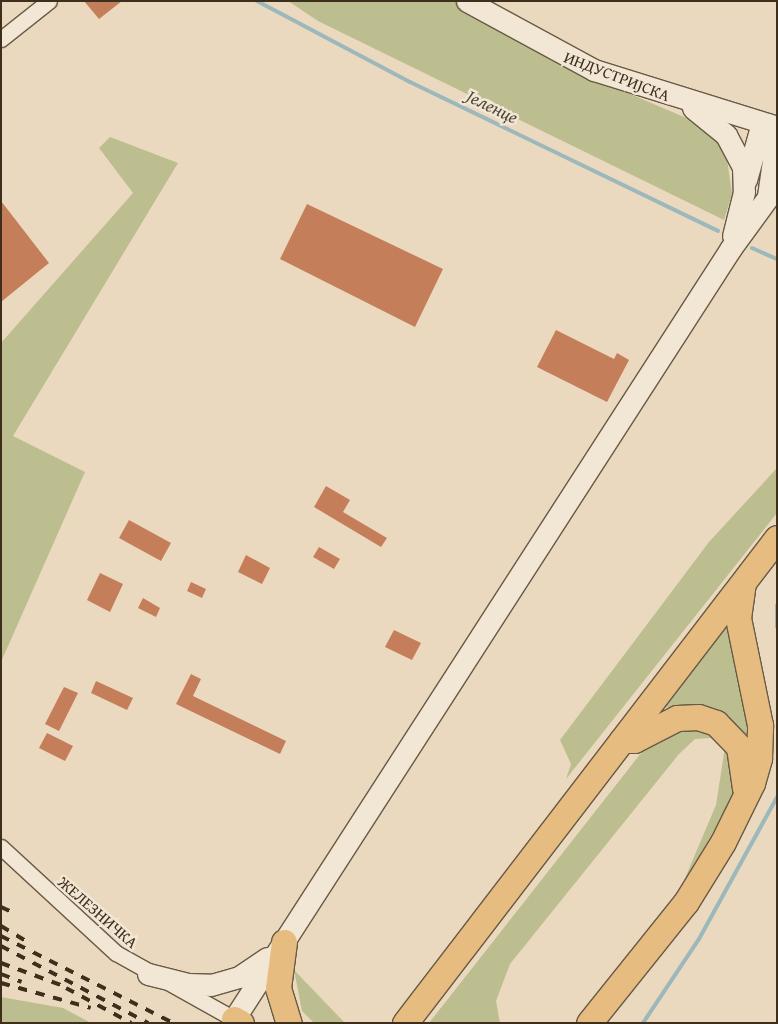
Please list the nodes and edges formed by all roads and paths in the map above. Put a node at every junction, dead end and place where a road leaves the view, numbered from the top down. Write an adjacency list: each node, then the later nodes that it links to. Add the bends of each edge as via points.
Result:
1 (49, 1): 3 (street)
2 (467, 1): 4 (main road, ИНДУСТРИЈСКА, via 574,61)
3 (1, 39)
4 (678, 98): 5 (main road, ИНДУСТРИЈСКА); 6 (main road, via 726,135 740,159)
5 (769, 125): 6 (main road); 7 (main road)
6 (746, 182): 8 (main road)
7 (772, 190): 8 (main road)
8 (730, 248): 14 (main road)
9 (777, 538): 10 (main road)
10 (744, 580): 11 (main road); 12 (main road, via 738,618 760,733 760,758)
11 (622, 740): 12 (main road, via 634,740 677,718 698,717 716,723 739,747); 18 (main road)
12 (745, 795): 19 (main road, via 726,837 681,909)
13 (1, 848): 15 (street, ЖЕЛЕЗНИЧКА, via 99,940)
14 (284, 942): 15 (main road, via 251,970 218,984 188,984); 16 (main road); 17 (main road, via 278,988)
15 (148, 974): 16 (street, ЖЕЛЕЗНИЧКА)
16 (238, 1021)
17 (289, 1023)
18 (405, 1023)
19 (589, 1023)

